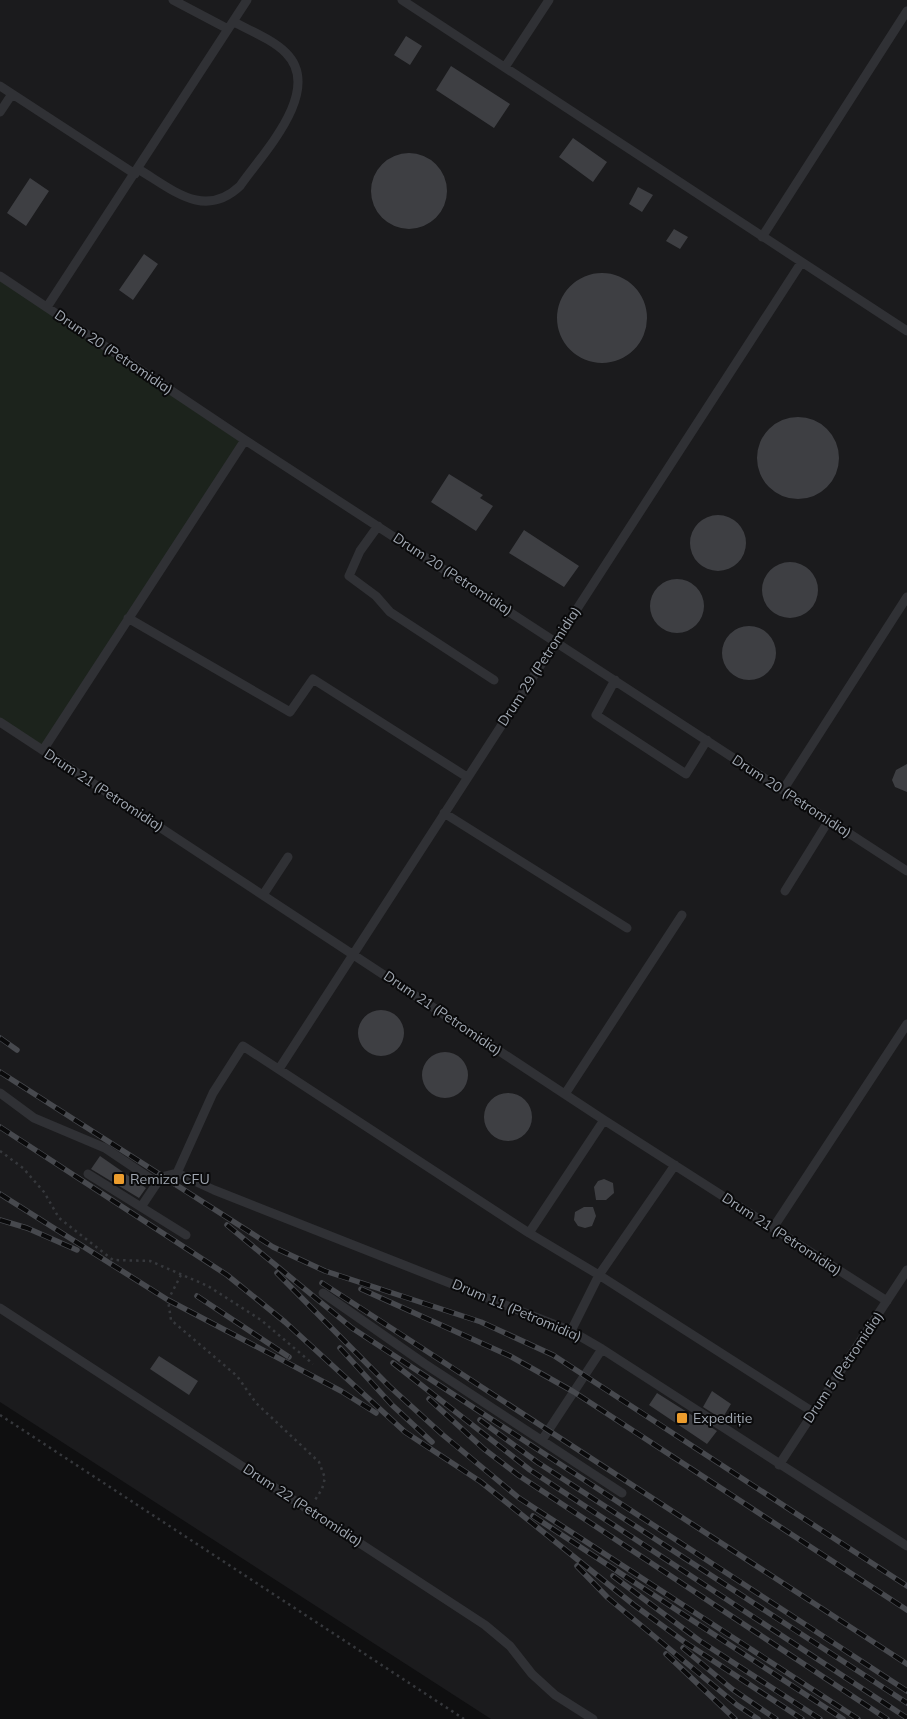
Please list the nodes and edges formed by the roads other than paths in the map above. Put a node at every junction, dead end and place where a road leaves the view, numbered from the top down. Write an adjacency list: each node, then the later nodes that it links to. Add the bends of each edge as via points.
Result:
1 (173, 0): 7 (lane)
2 (247, 0): 6 (lane)
3 (402, 0): 8 (lane)
4 (549, 0): 8 (lane)
5 (907, 12): 13 (lane)
6 (234, 22): 7 (lane); 12 (lane, via 279,47 292,60 299,87 288,118 240,186 217,201 189,199)
7 (228, 30): 12 (lane)
8 (505, 67): 13 (lane)
9 (0, 86): 10 (lane)
10 (12, 94): 11 (lane); 12 (lane)
11 (0, 112)
12 (137, 172): 16 (lane)
13 (762, 237): 14 (lane)
14 (801, 263): 17 (lane); 22 (lane, Drum 29 (Petromidia))
15 (0, 276): 16 (lane, Drum 20 (Petromidia))
16 (47, 307): 18 (lane, Drum 20 (Petromidia))
17 (907, 331)
18 (245, 440): 19 (lane, Drum 20 (Petromidia)); 21 (lane)
19 (378, 526): 22 (lane, Drum 20 (Petromidia)); 23 (lane, via 360,551 349,576 376,596 390,612)
20 (907, 598): 29 (lane)
21 (128, 618): 27 (lane); 28 (lane, via 290,712 314,679)
22 (556, 640): 24 (lane, Drum 20 (Petromidia)); 28 (lane, Drum 29 (Petromidia))
23 (494, 680)
24 (615, 680): 26 (lane, Drum 20 (Petromidia)); 26 (lane, via 596,715 686,774)
25 (0, 722): 27 (lane, Drum 21 (Petromidia))
26 (707, 740): 29 (lane, Drum 20 (Petromidia))
27 (42, 750): 35 (lane, Drum 21 (Petromidia))
28 (467, 778): 30 (lane, Drum 29 (Petromidia))
29 (783, 790): 31 (lane, Drum 20 (Petromidia))
30 (444, 813): 37 (lane); 38 (lane, Drum 29 (Petromidia))
31 (829, 820): 33 (lane, Drum 20 (Petromidia)); 34 (lane)
32 (288, 857): 35 (lane)
33 (907, 871)
34 (785, 891)
35 (262, 895): 38 (lane, Drum 21 (Petromidia))
36 (682, 915): 42 (lane)
37 (627, 928)
38 (354, 954): 40 (lane, Drum 29 (Petromidia)); 42 (lane, Drum 21 (Petromidia))
39 (907, 1024): 49 (lane)
40 (279, 1069): 45 (lane, via 243,1046 213,1093); 50 (lane)
41 (0, 1093): 47 (lane, via 40,1121 106,1148)
42 (565, 1094): 43 (lane, Drum 21 (Petromidia))
43 (604, 1120): 44 (lane, Drum 21 (Petromidia)); 50 (lane)
44 (675, 1165): 49 (lane, Drum 21 (Petromidia)); 53 (lane)
45 (177, 1173): 47 (lane, via 161,1177); 57 (lane, Drum 11 (Petromidia))
46 (88, 1174): 48 (lane)
47 (157, 1183): 48 (lane)
48 (141, 1207): 51 (lane)
49 (772, 1228): 55 (lane, Drum 21 (Petromidia))
50 (529, 1232): 53 (lane)
51 (186, 1235)
52 (907, 1270): 55 (lane, Drum 5 (Petromidia))
53 (599, 1275): 57 (lane); 59 (lane)
54 (323, 1293): 60 (lane)
55 (887, 1301): 59 (lane, Drum 5 (Petromidia))
56 (0, 1308): 64 (lane, Drum 22 (Petromidia), via 492,1630 554,1696)
57 (571, 1331): 58 (lane, Drum 11 (Petromidia))
58 (602, 1349): 60 (lane); 61 (lane, Drum 11 (Petromidia))
59 (813, 1412): 61 (lane, Drum 5 (Petromidia))
60 (542, 1440): 62 (lane)
61 (779, 1465): 63 (lane, Drum 11 (Petromidia))
62 (622, 1492)
63 (907, 1546)
64 (593, 1719)

